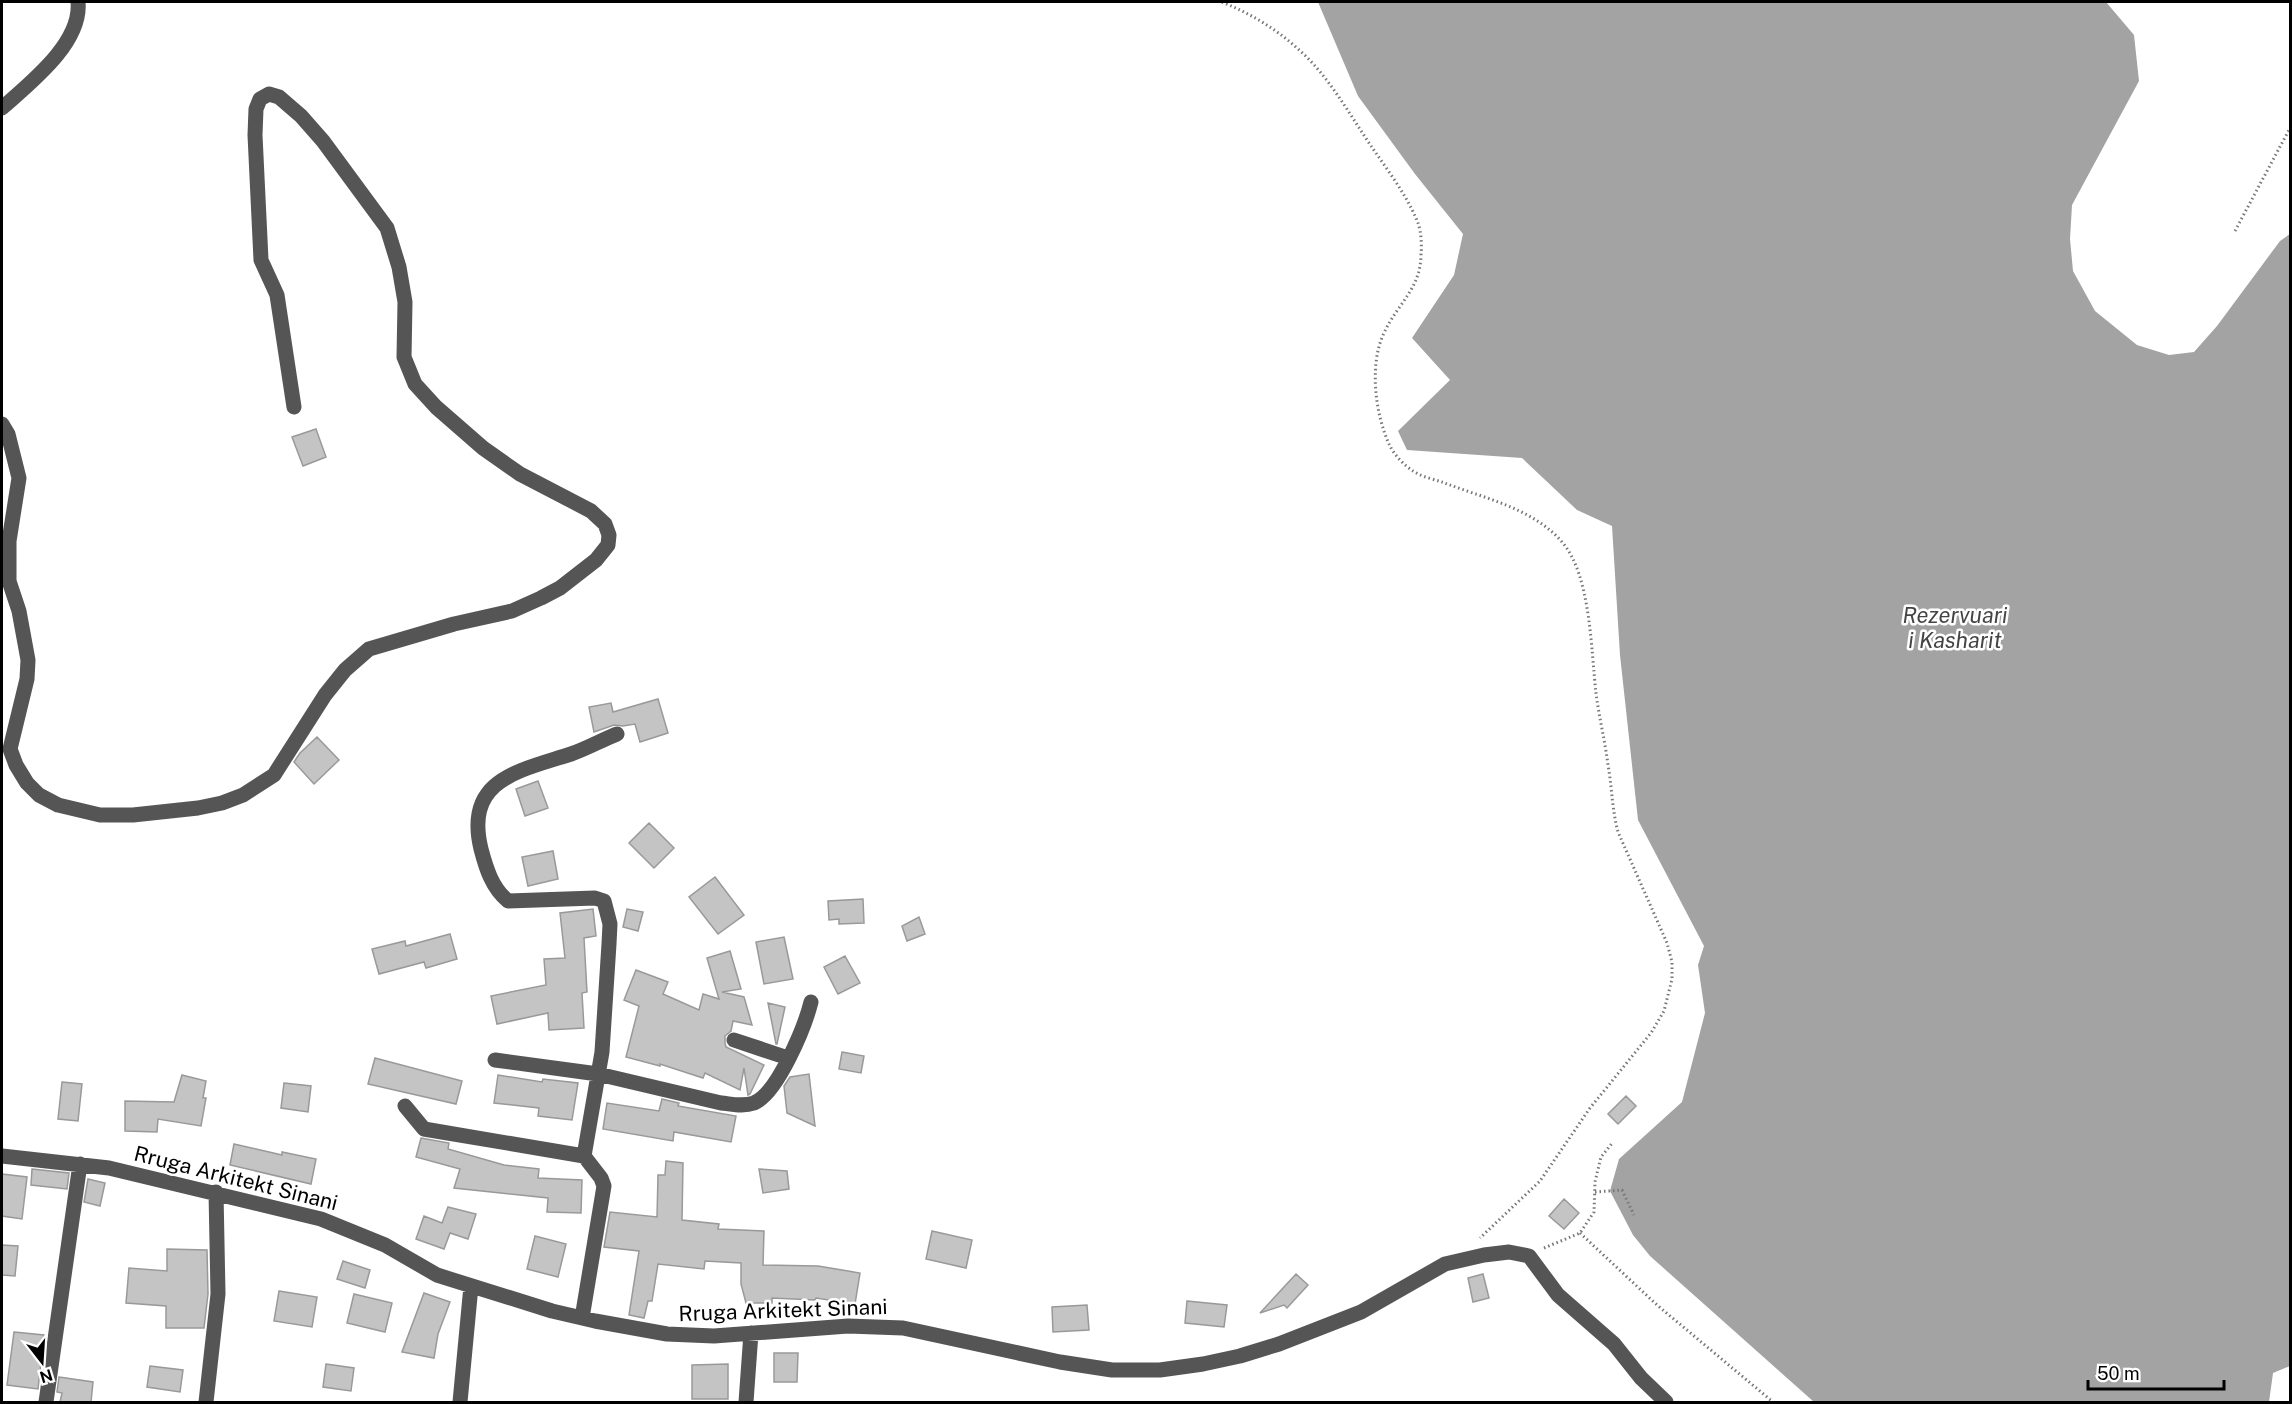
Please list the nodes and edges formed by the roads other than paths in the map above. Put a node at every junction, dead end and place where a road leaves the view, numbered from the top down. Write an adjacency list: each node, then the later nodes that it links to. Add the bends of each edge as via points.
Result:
1 (78, 2): 2 (street, via 77,24 67,40 38,77)
2 (2, 108)
3 (294, 407): 4 (street, via 277,295 261,260 256,109 260,99 269,94 279,97 301,116 387,228 405,302 404,357 415,384 483,448 520,474 591,511 605,524 608,545 596,560 560,588 512,611 369,649 325,695 274,775 243,795 198,808 134,815 100,815 58,805 39,795 27,783 10,749 28,660 9,581 9,541 19,478)
4 (2, 424)
5 (617, 734): 10 (street, via 504,778 480,806 477,819 485,865 494,886 508,900 604,901 610,924)
6 (811, 1002): 8 (street)
7 (734, 1040): 8 (street)
8 (788, 1058): 10 (street, via 764,1097 752,1104 721,1103)
9 (495, 1060): 10 (street)
10 (598, 1074): 13 (street)
11 (405, 1106): 13 (street, via 424,1129)
12 (2, 1156): 14 (street, Rruga Arkitekt Sinani)
13 (584, 1156): 17 (street, via 604,1186)
14 (80, 1164): 15 (street, Rruga Arkitekt Sinani); 19 (street)
15 (216, 1192): 16 (street, Rruga Arkitekt Sinani, via 321,1219 385,1245 437,1275); 20 (street, via 218,1294)
16 (471, 1286): 17 (street, Rruga Arkitekt Sinani); 21 (street)
17 (582, 1318): 18 (street, Rruga Arkitekt Sinani, via 667,1334)
18 (751, 1333): 22 (street); 23 (street, Rruga Arkitekt Sinani, via 848,1326 903,1328 1060,1362 1112,1370 1161,1370 1203,1364 1280,1344 1361,1312 1445,1264 1509,1252 1529,1257 1558,1294 1614,1344)
19 (46, 1402)
20 (206, 1402)
21 (460, 1402)
22 (746, 1402)
23 (1666, 1402)

